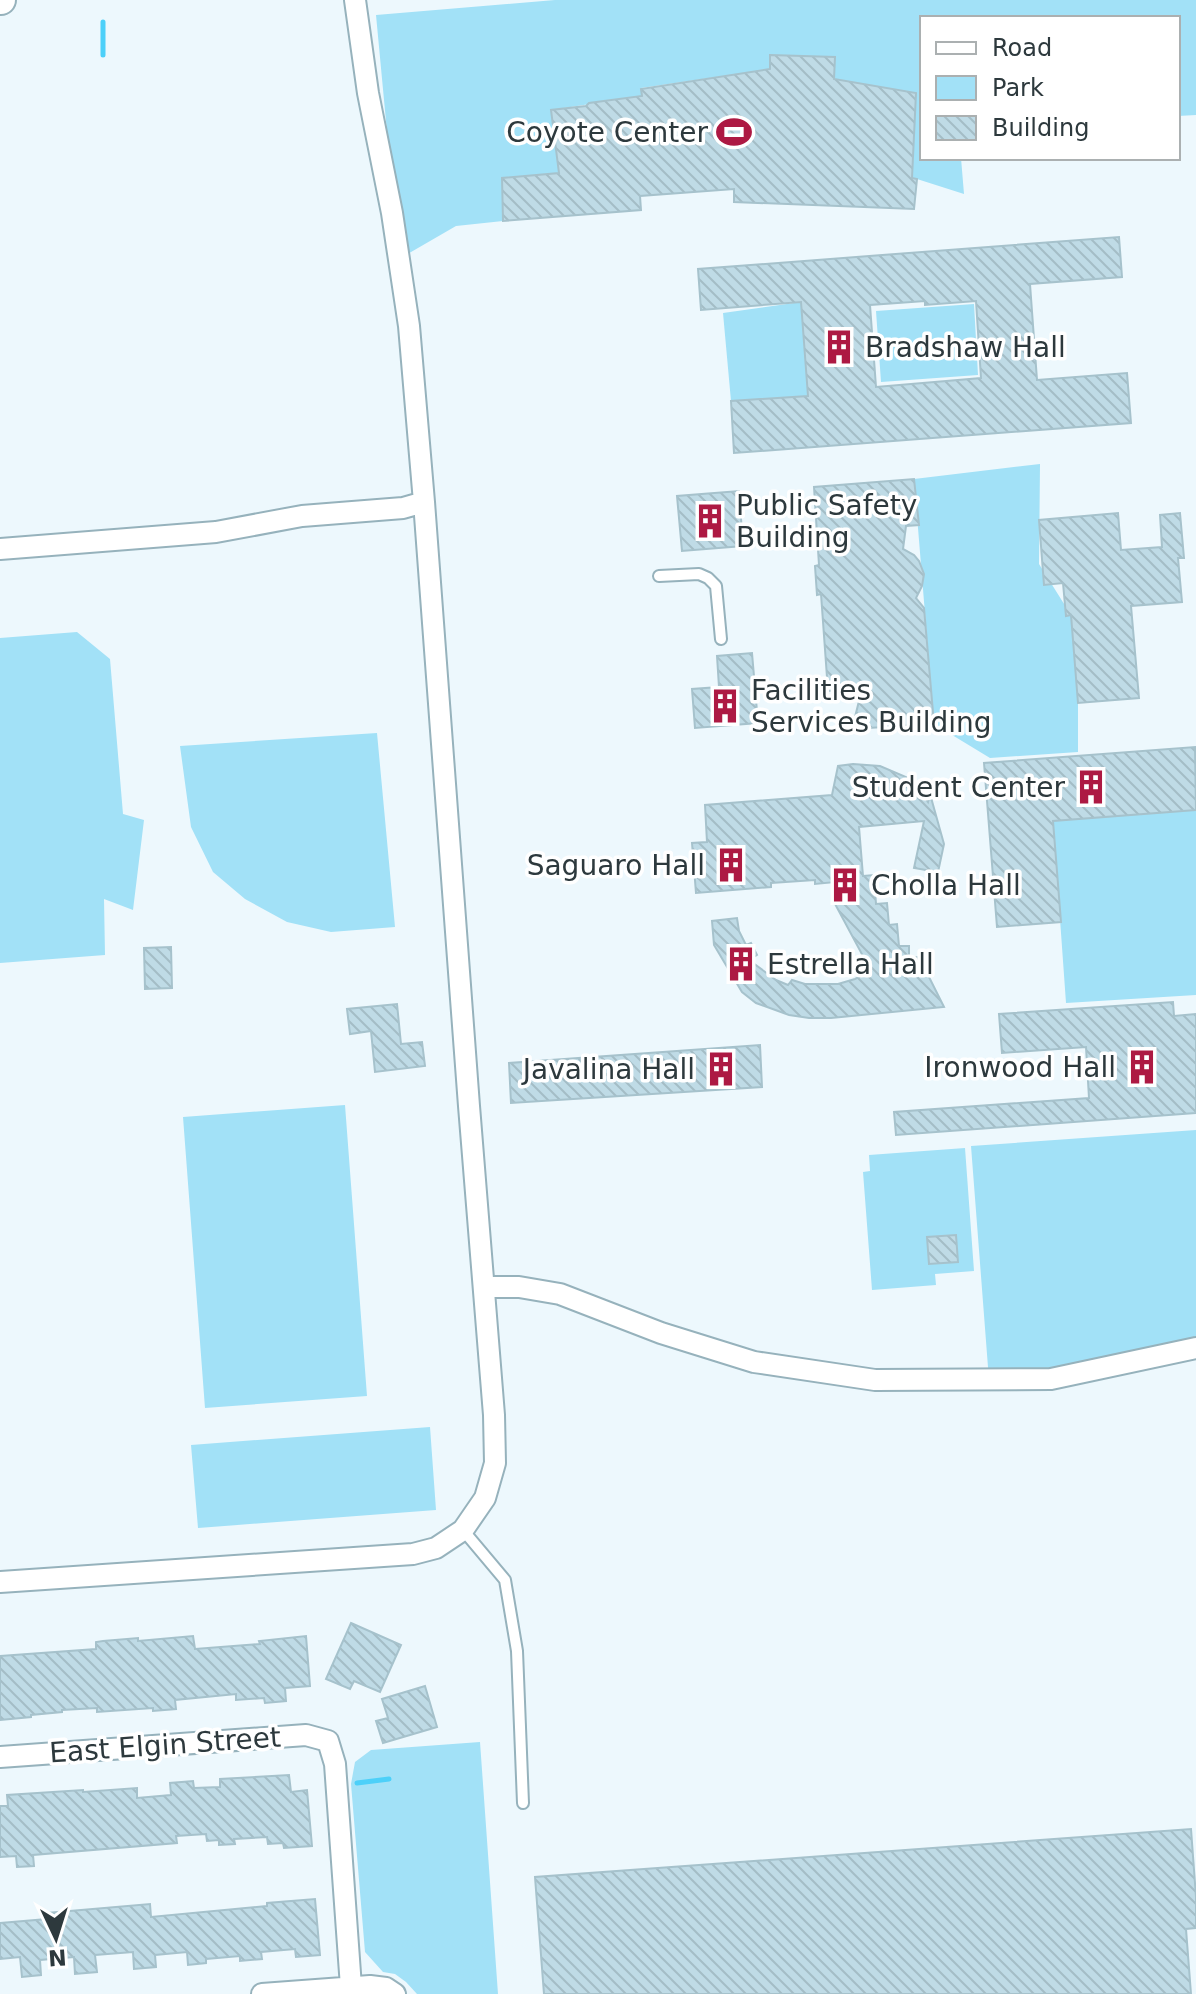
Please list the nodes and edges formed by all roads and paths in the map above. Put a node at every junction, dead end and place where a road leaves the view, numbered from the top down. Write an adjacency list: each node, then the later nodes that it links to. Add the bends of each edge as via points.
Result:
1 (355, 0): 2 (street, via 409,326)
2 (424, 502): 3 (street, via 216,532); 6 (street)
3 (0, 549)
4 (659, 576): 5 (lane, via 699,574 716,586)
5 (721, 639)
6 (485, 1287): 7 (street, via 560,1294 754,1362 875,1380 1051,1379); 8 (street, via 495,1463 485,1498)
7 (1196, 1348)
8 (463, 1530): 9 (street, via 436,1548 413,1554); 11 (lane, via 505,1580 517,1651)
9 (0, 1582)
10 (0, 1757): 12 (street, East Elgin Street, via 306,1735 328,1741 335,1764)
11 (523, 1803)
12 (351, 1987): 13 (street); 14 (street, via 386,1988)
13 (262, 1994)
14 (395, 1994)

